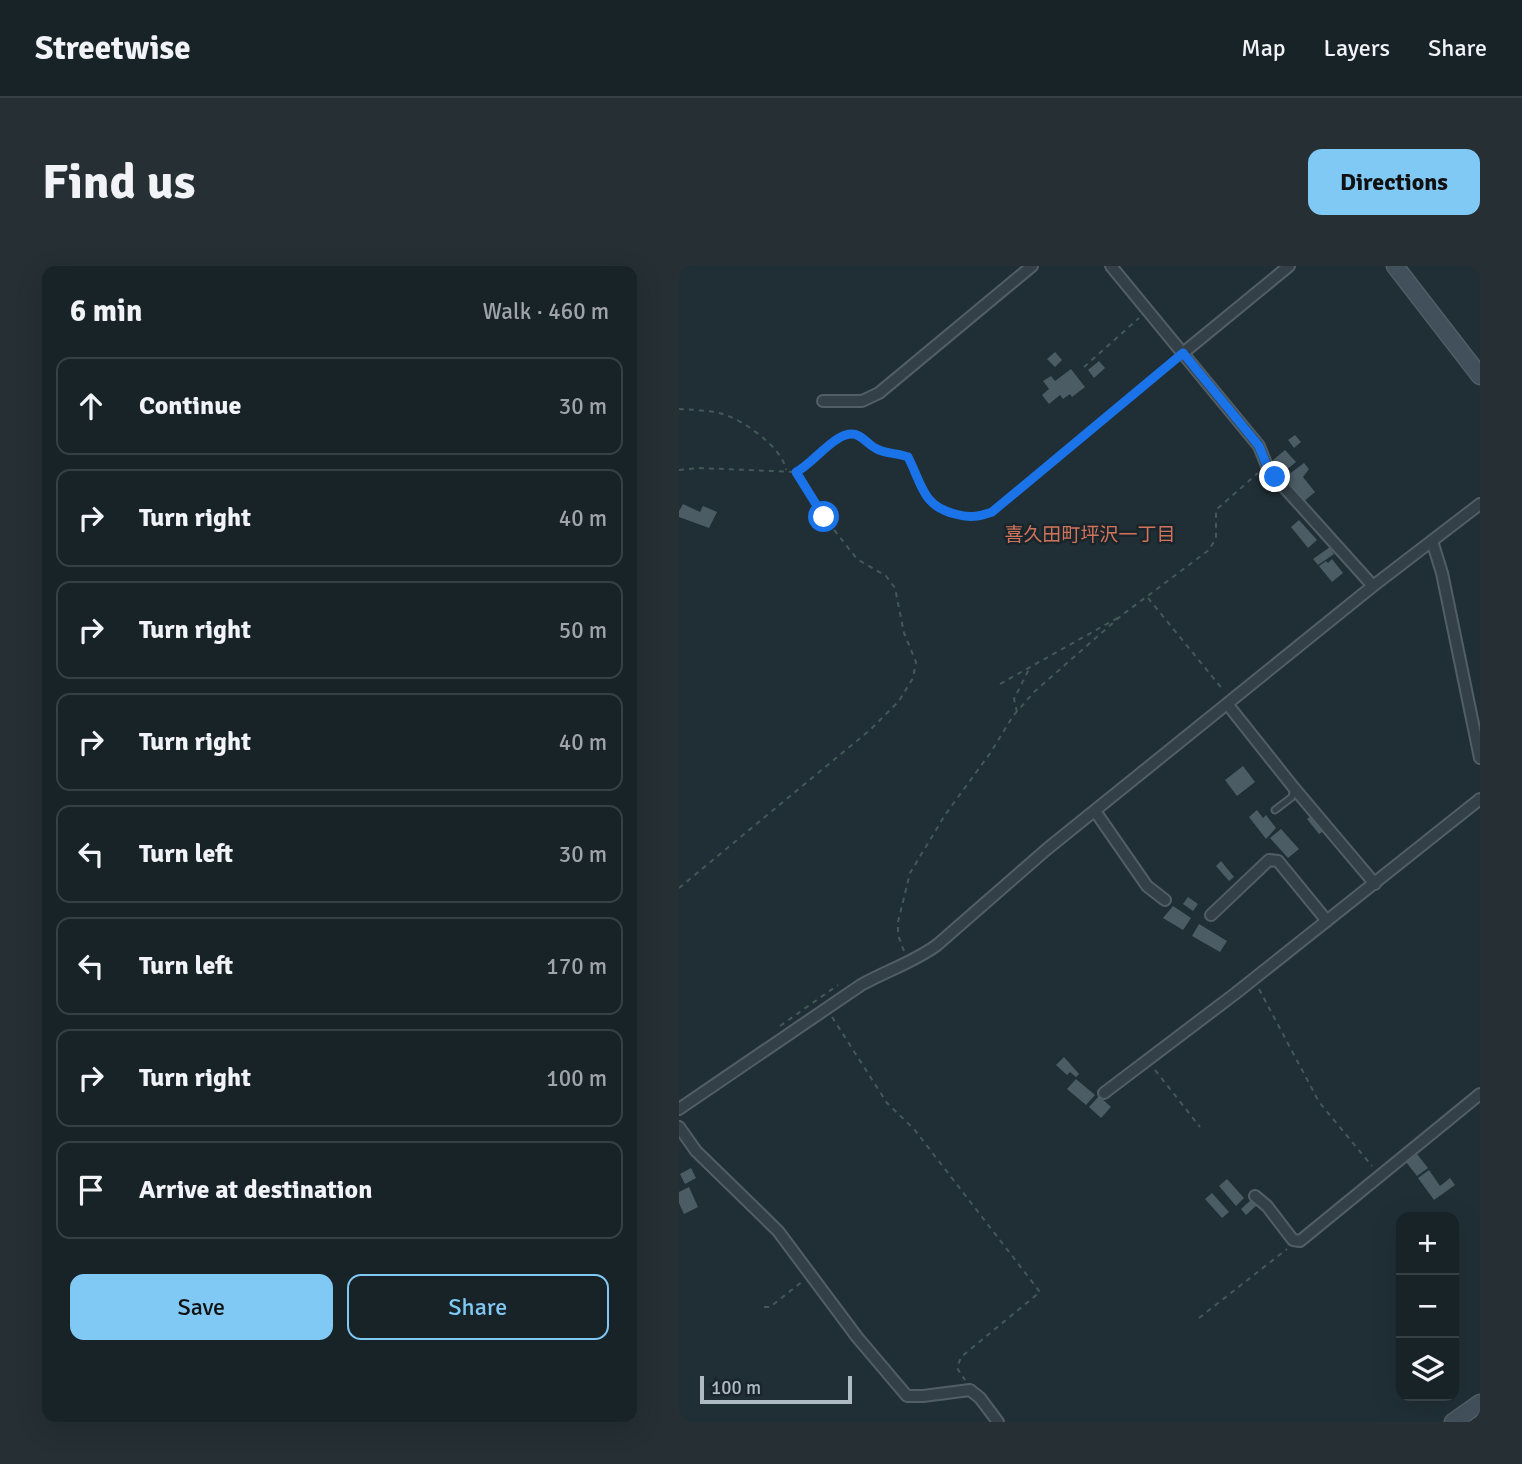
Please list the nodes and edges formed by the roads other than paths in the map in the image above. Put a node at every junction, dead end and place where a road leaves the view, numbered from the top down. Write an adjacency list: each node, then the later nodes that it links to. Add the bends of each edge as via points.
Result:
1 (1032, 266): 7 (street, via 879,393 862,401)
2 (1111, 266): 5 (street)
3 (1289, 266): 5 (street)
4 (1395, 266): 6 (street)
5 (1183, 353): 10 (street, via 1259,446 1267,466)
6 (1480, 376)
7 (823, 401)
8 (1480, 503): 9 (street)
9 (1432, 541): 10 (street); 12 (street)
10 (1373, 586): 11 (street)
11 (1230, 703): 13 (street); 16 (street)
12 (1480, 758)
13 (1294, 788): 15 (lane, via 1292,797); 17 (street)
14 (1480, 799): 17 (street)
15 (1275, 810)
16 (1095, 811): 18 (street, via 1147,886); 23 (street, via 937,946 883,972 826,1008)
17 (1375, 884): 20 (street)
18 (1165, 900)
19 (1211, 915): 20 (street, via 1269,860 1278,861)
20 (1327, 921): 21 (street)
21 (1104, 1093)
22 (1480, 1094): 25 (street, via 1300,1241 1296,1242)
23 (679, 1109)
24 (679, 1127): 27 (street, via 696,1151 778,1231 907,1396 969,1390)
25 (1255, 1196)
26 (1480, 1403): 28 (street)
27 (998, 1422)
28 (1453, 1422)

